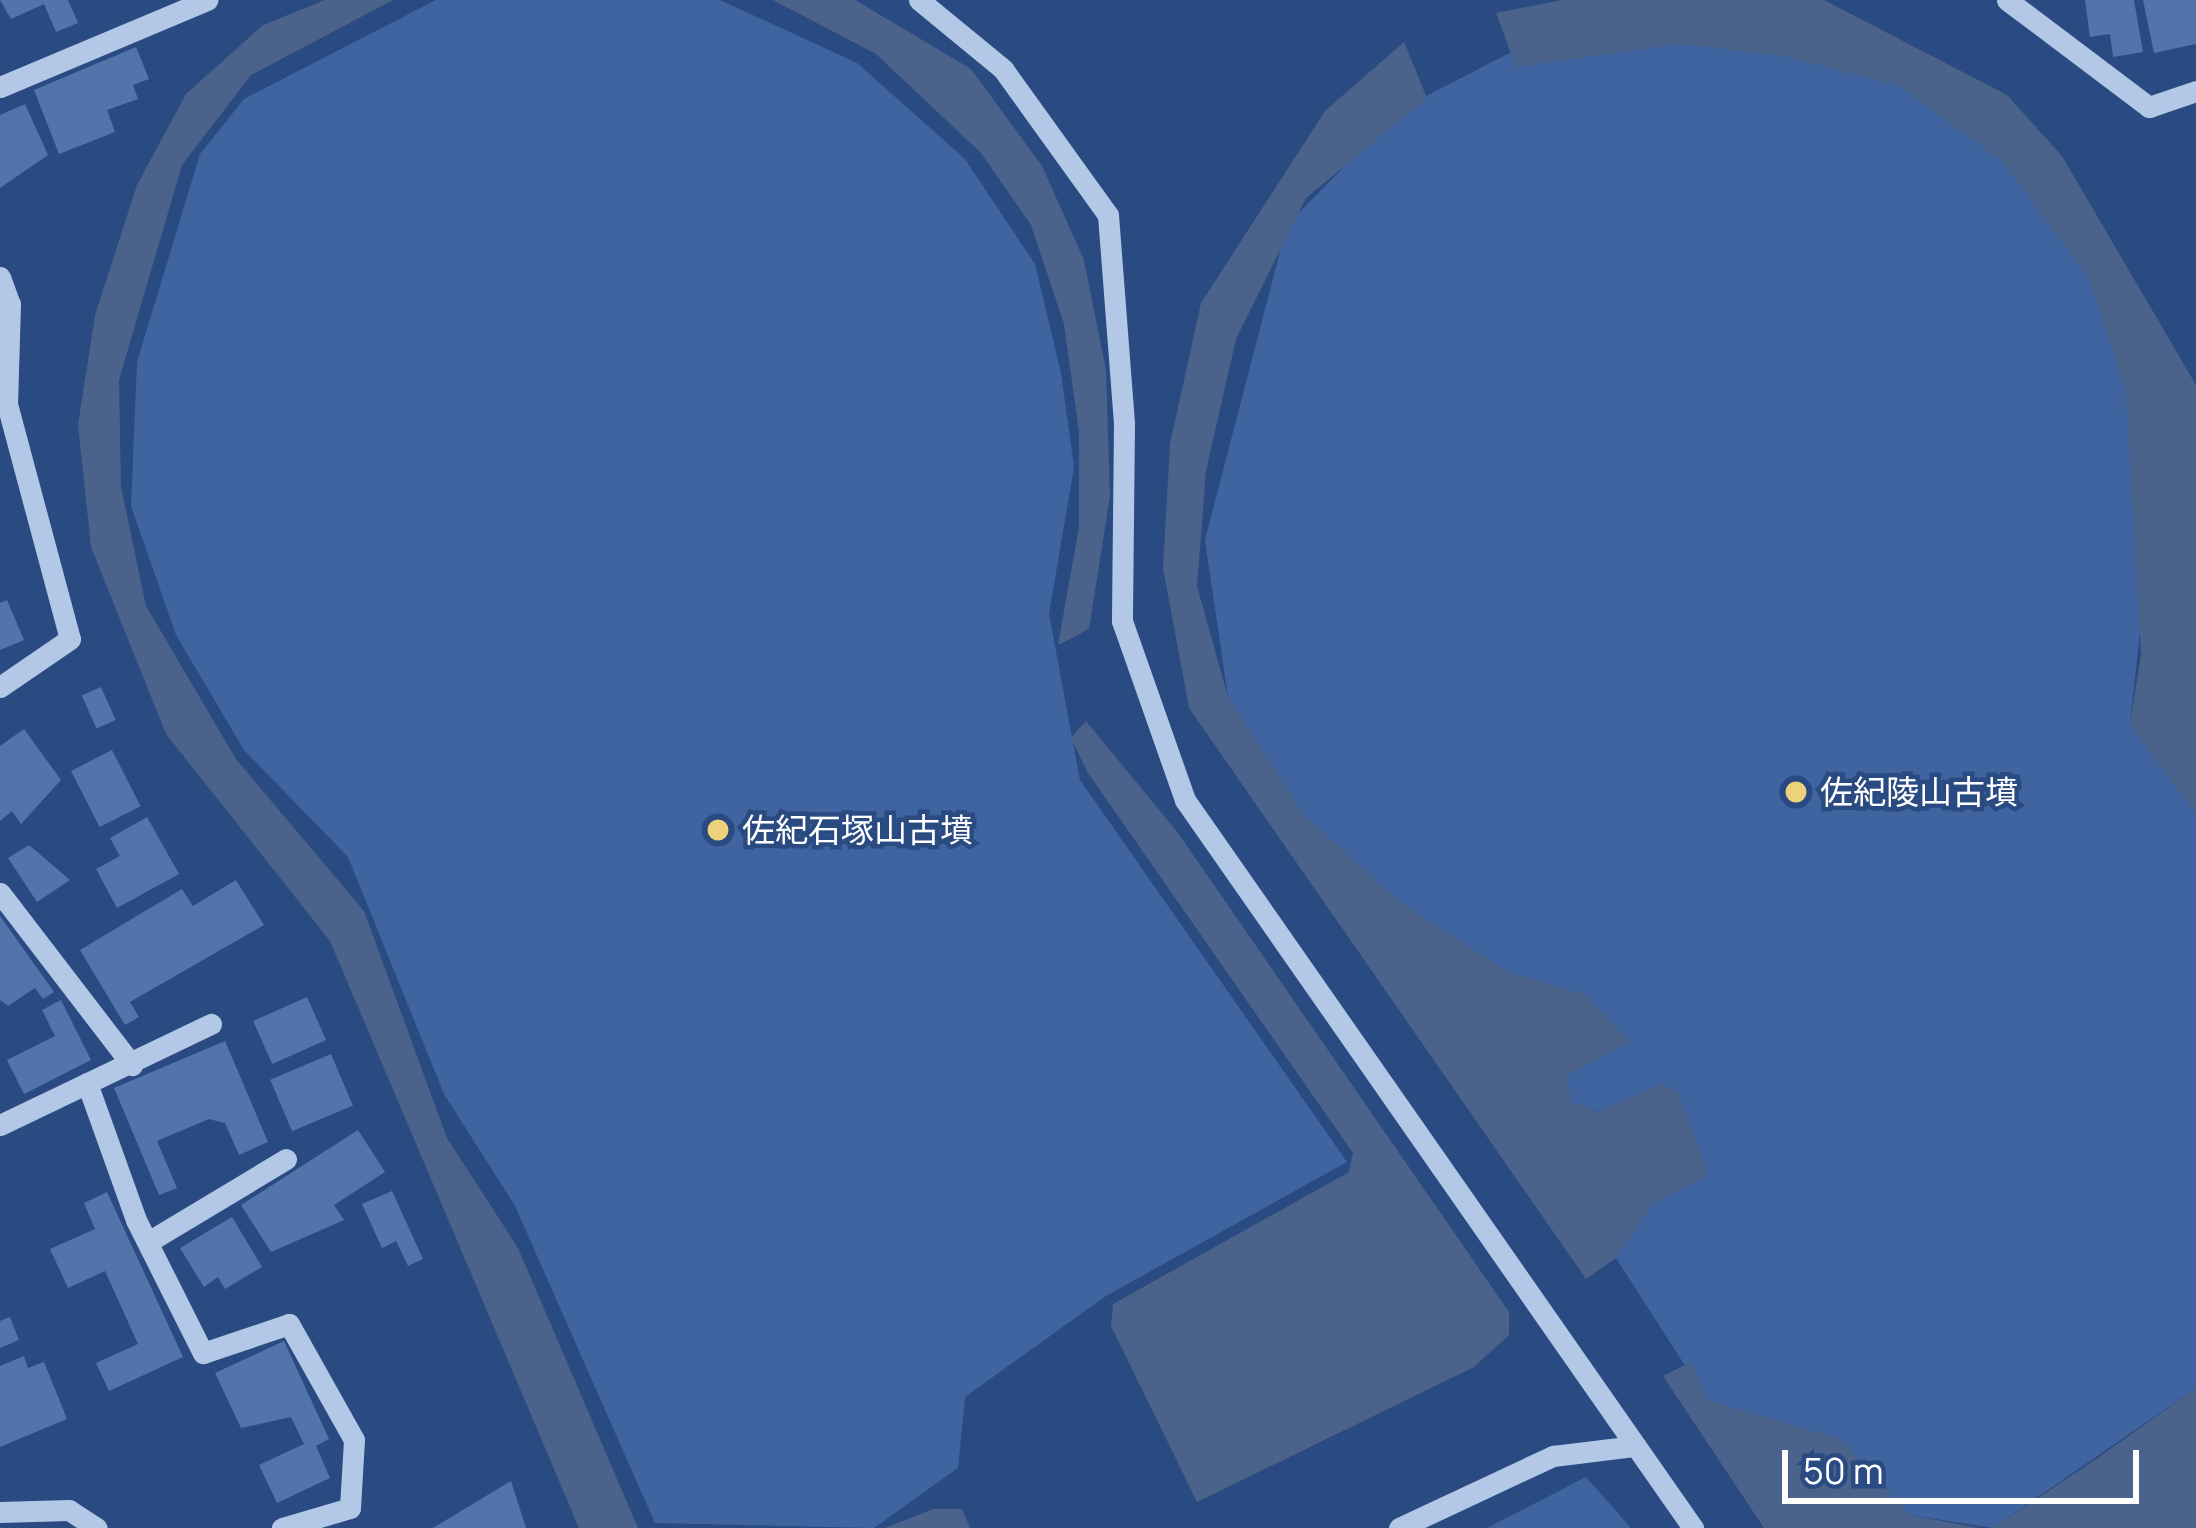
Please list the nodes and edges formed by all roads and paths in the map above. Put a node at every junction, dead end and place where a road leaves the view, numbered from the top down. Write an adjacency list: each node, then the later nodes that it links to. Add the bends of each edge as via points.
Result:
1 (206, 0): 4 (street)
2 (919, 0): 15 (street, via 1003,69 1108,215 1124,424 1122,622 1185,800)
3 (2007, 0): 5 (street, via 2150,107)
4 (0, 88)
5 (2196, 92)
6 (0, 277): 7 (street, via 10,304 7,404 70,640)
7 (0, 687)
8 (0, 892): 10 (street)
9 (211, 1024): 10 (street)
10 (132, 1065): 11 (street)
11 (87, 1083): 12 (street); 14 (street)
12 (0, 1125)
13 (286, 1159): 14 (street)
14 (148, 1242): 17 (street, via 203,1353 289,1324 354,1440 350,1508)
15 (1635, 1446): 20 (street, via 1553,1456); 21 (street)
16 (0, 1512): 18 (street, via 70,1510)
17 (333, 1525): 19 (street)
18 (98, 1528)
19 (282, 1528)
20 (1400, 1528)
21 (1693, 1528)

